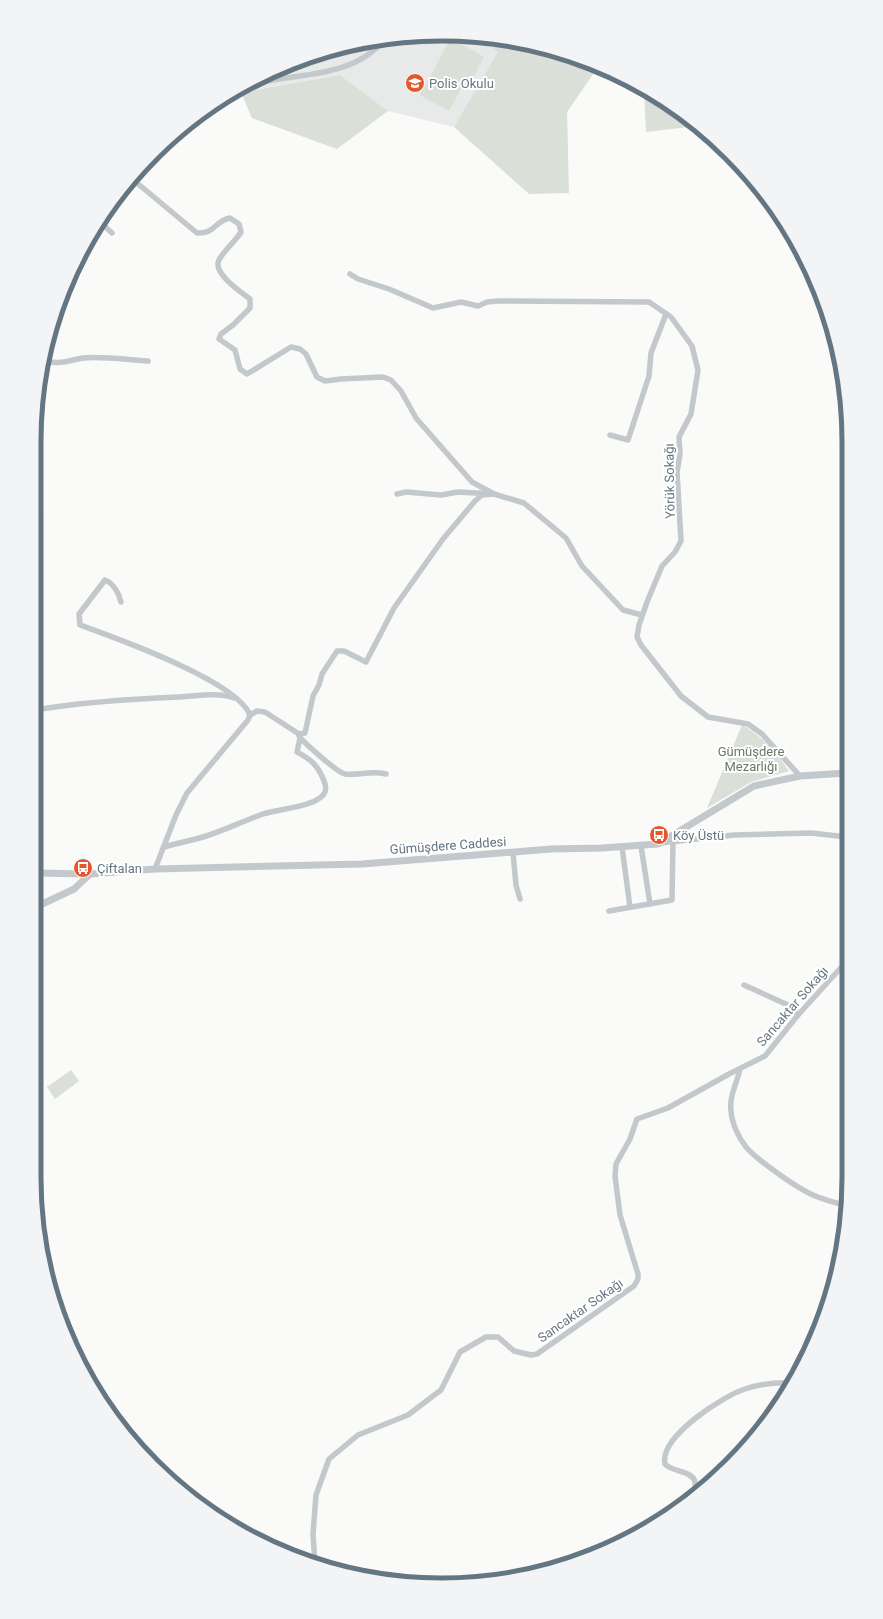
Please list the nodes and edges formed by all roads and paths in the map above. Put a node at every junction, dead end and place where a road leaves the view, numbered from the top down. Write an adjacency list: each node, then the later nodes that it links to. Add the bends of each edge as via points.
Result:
1 (379, 46): 2 (street, via 359,60 335,70)
2 (267, 81)
3 (136, 182): 12 (street, via 197,233 206,234 222,220 230,218 239,224 241,232 219,260 217,267 237,290 250,299 250,308 221,334 219,339 235,350 240,369 247,374 291,347 306,354 317,377 325,381 383,377 391,380 401,391 416,418 466,476)
4 (104, 226): 5 (street)
5 (112, 233)
6 (350, 274): 7 (street, Yörük Sokağı, via 433,308 461,302 478,306 498,301 649,302)
7 (666, 314): 10 (street, via 651,353 649,376 628,440); 14 (street, Yörük Sokağı, via 692,346 698,370 691,414 679,437 677,472 681,541 662,566)
8 (148, 361): 9 (street, via 84,358 62,363)
9 (49, 362)
10 (610, 435)
11 (397, 494): 12 (street)
12 (494, 494): 14 (street, via 524,503 566,538 582,566 623,610); 18 (street, via 482,495 475,501 443,539 394,608 366,662 344,651 337,651 322,674 313,696 305,732)
13 (121, 602): 15 (street, via 110,581 105,580 79,614 80,625 132,644 204,676)
14 (642, 615): 21 (street, Yörük Sokağı, via 637,637 681,696 708,717 748,724 762,734)
15 (240, 700): 16 (street, via 216,695 127,700); 17 (street)
16 (41, 709)
17 (250, 715): 18 (street, via 257,711 265,712); 25 (street, via 187,793)
18 (300, 736): 20 (street, via 337,771 345,774); 25 (street, via 297,752 315,764 326,787 322,796 293,808 263,814 204,837)
19 (842, 773): 21 (street, Gümüşdere Caddesi)
20 (386, 774)
21 (800, 776): 24 (street, Gümüşdere Caddesi, via 754,786)
22 (842, 837): 23 (street, via 816,834 734,835)
23 (673, 842): 24 (street); 33 (street, via 672,900)
24 (658, 844): 26 (street, Gümüşdere Caddesi)
25 (164, 846): 29 (street)
26 (641, 846): 27 (street, Gümüşdere Caddesi); 33 (street)
27 (622, 847): 28 (street, Gümüşdere Caddesi); 35 (street)
28 (513, 853): 29 (street, Gümüşdere Caddesi, via 362,864); 32 (street)
29 (155, 869): 31 (street, Gümüşdere Caddesi)
30 (41, 873): 31 (street, Gümüşdere Caddesi)
31 (90, 874): 34 (street, via 74,889)
32 (520, 899)
33 (650, 904): 35 (street)
34 (41, 905)
35 (630, 907): 36 (street)
36 (609, 911)
37 (842, 967): 39 (street, Sancaktar Sokağı)
38 (744, 985): 39 (street, via 788,1005)
39 (798, 1015): 40 (street, Sancaktar Sokağı, via 765,1056)
40 (740, 1069): 41 (street, via 732,1096 731,1111 735,1127 746,1147 801,1189 814,1196); 44 (street, Sancaktar Sokağı, via 668,1108 637,1119 616,1164 614,1176 620,1215 638,1274 634,1286 537,1354 514,1351 498,1337 486,1337 460,1352 441,1390 408,1415 358,1435 329,1459 316,1494)
41 (841, 1204)
42 (785, 1383): 43 (street, via 758,1385 737,1392 710,1408 674,1440 666,1453 665,1464 692,1476)
43 (695, 1487)
44 (314, 1557)

